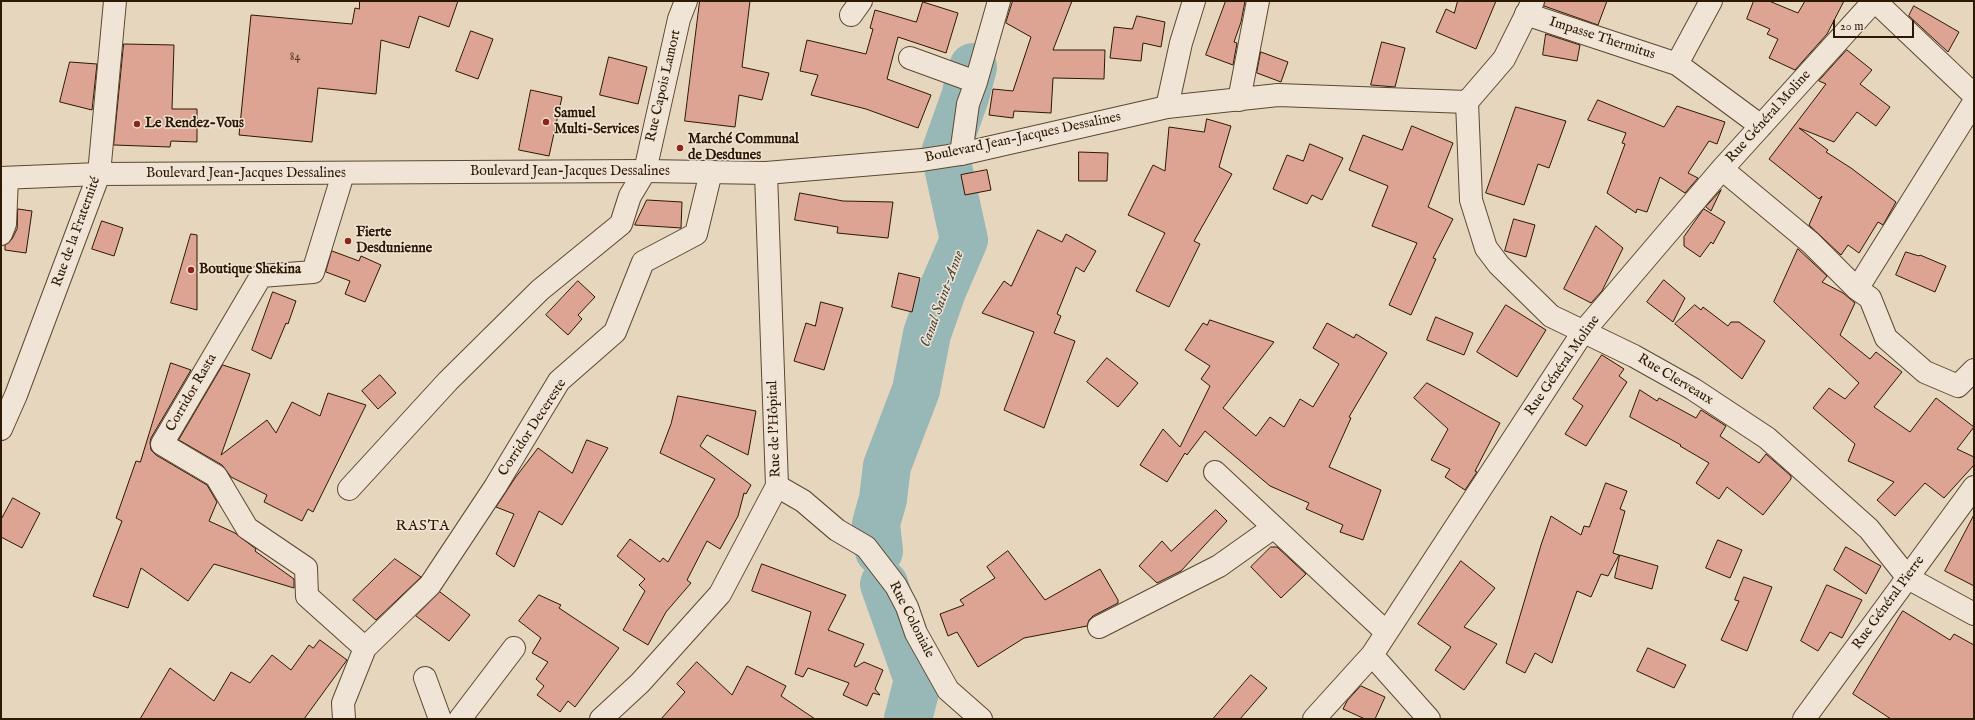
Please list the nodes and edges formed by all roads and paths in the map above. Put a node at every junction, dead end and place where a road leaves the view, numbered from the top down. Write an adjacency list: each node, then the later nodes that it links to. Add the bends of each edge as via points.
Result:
1 (115, 1): 23 (street, Rue de la Fraternité)
2 (686, 1): 20 (street, Rue Capois Lamort, via 679,19)
3 (1194, 1): 16 (street, via 1181,43)
4 (1258, 1): 13 (street)
5 (1711, 1): 10 (street)
6 (1875, 1): 12 (street); 17 (street, Rue Général Moline)
7 (994, 3): 11 (street)
8 (1529, 8): 10 (street, Impasse Thermitus); 14 (street, via 1504,59)
9 (910, 58): 11 (street)
10 (1677, 64): 17 (street, Impasse Thermitus)
11 (976, 82): 18 (street, via 968,104)
12 (1974, 95)
13 (1239, 100): 14 (street, Boulevard Jean-Jacques Dessalines, via 1278,96); 16 (street, Boulevard Jean-Jacques Dessalines)
14 (1466, 102): 28 (street, Rue Clerveaux, via 1471,200 1486,248 1499,265 1551,316)
15 (1974, 102): 27 (street)
16 (1167, 107): 18 (street, Boulevard Jean-Jacques Dessalines)
17 (1761, 126): 19 (street, Rue Général Moline)
18 (957, 154): 22 (street, Boulevard Jean-Jacques Dessalines, via 922,160)
19 (1722, 169): 27 (street, via 1810,242); 28 (street, Rue Général Moline)
20 (645, 171): 21 (street, Boulevard Jean-Jacques Dessalines); 24 (street, Boulevard Jean-Jacques Dessalines); 34 (street, Rue Capois Lamort, via 630,196 621,224 540,290 448,381)
21 (711, 172): 22 (street, Boulevard Jean-Jacques Dessalines); 40 (street, Corridor Decereste, via 696,234 643,262 615,332 559,381 495,487 430,585)
22 (766, 172): 32 (street, Rue de l'Hôpital)
23 (99, 174): 24 (street, Boulevard Jean-Jacques Dessalines); 25 (street, Boulevard Jean-Jacques Dessalines); 30 (street, Rue de la Fraternité)
24 (344, 174): 40 (street, Corridor Rasta, via 313,272 261,276 162,444 216,476 247,528 306,568 307,596)
25 (4, 178): 26 (street, via 5,224)
26 (1, 234)
27 (1857, 289): 29 (street, via 1870,298 1886,338 1925,372 1958,386)
28 (1583, 332): 36 (street, Rue Clerveaux, via 1634,356 1693,389 1767,438 1869,529); 39 (street, Rue Général Moline)
29 (1974, 370)
30 (1, 429)
31 (1215, 472): 35 (street)
32 (777, 486): 47 (street, Rue de l'Hôpital, via 720,594 640,683); 48 (street, Rue Coloniale, via 803,501 837,530 866,547 896,586 916,633 948,690)
33 (1974, 487): 36 (street, Rue Général Pierre)
34 (349, 489)
35 (1274, 527): 38 (street, via 1218,566); 39 (street)
36 (1908, 578): 37 (street, Rue Clerveaux); 51 (street, Rue Général Pierre)
37 (1974, 614)
38 (1099, 627)
39 (1386, 632): 42 (street, Rue Général Moline)
40 (366, 648): 44 (street, via 343,703)
41 (514, 648): 46 (street)
42 (1372, 655): 49 (street, Rue Général Moline); 50 (street)
43 (425, 678): 45 (street)
44 (344, 719)
45 (440, 719)
46 (460, 719)
47 (601, 719)
48 (981, 719)
49 (1314, 719)
50 (1428, 719)
51 (1804, 719)

